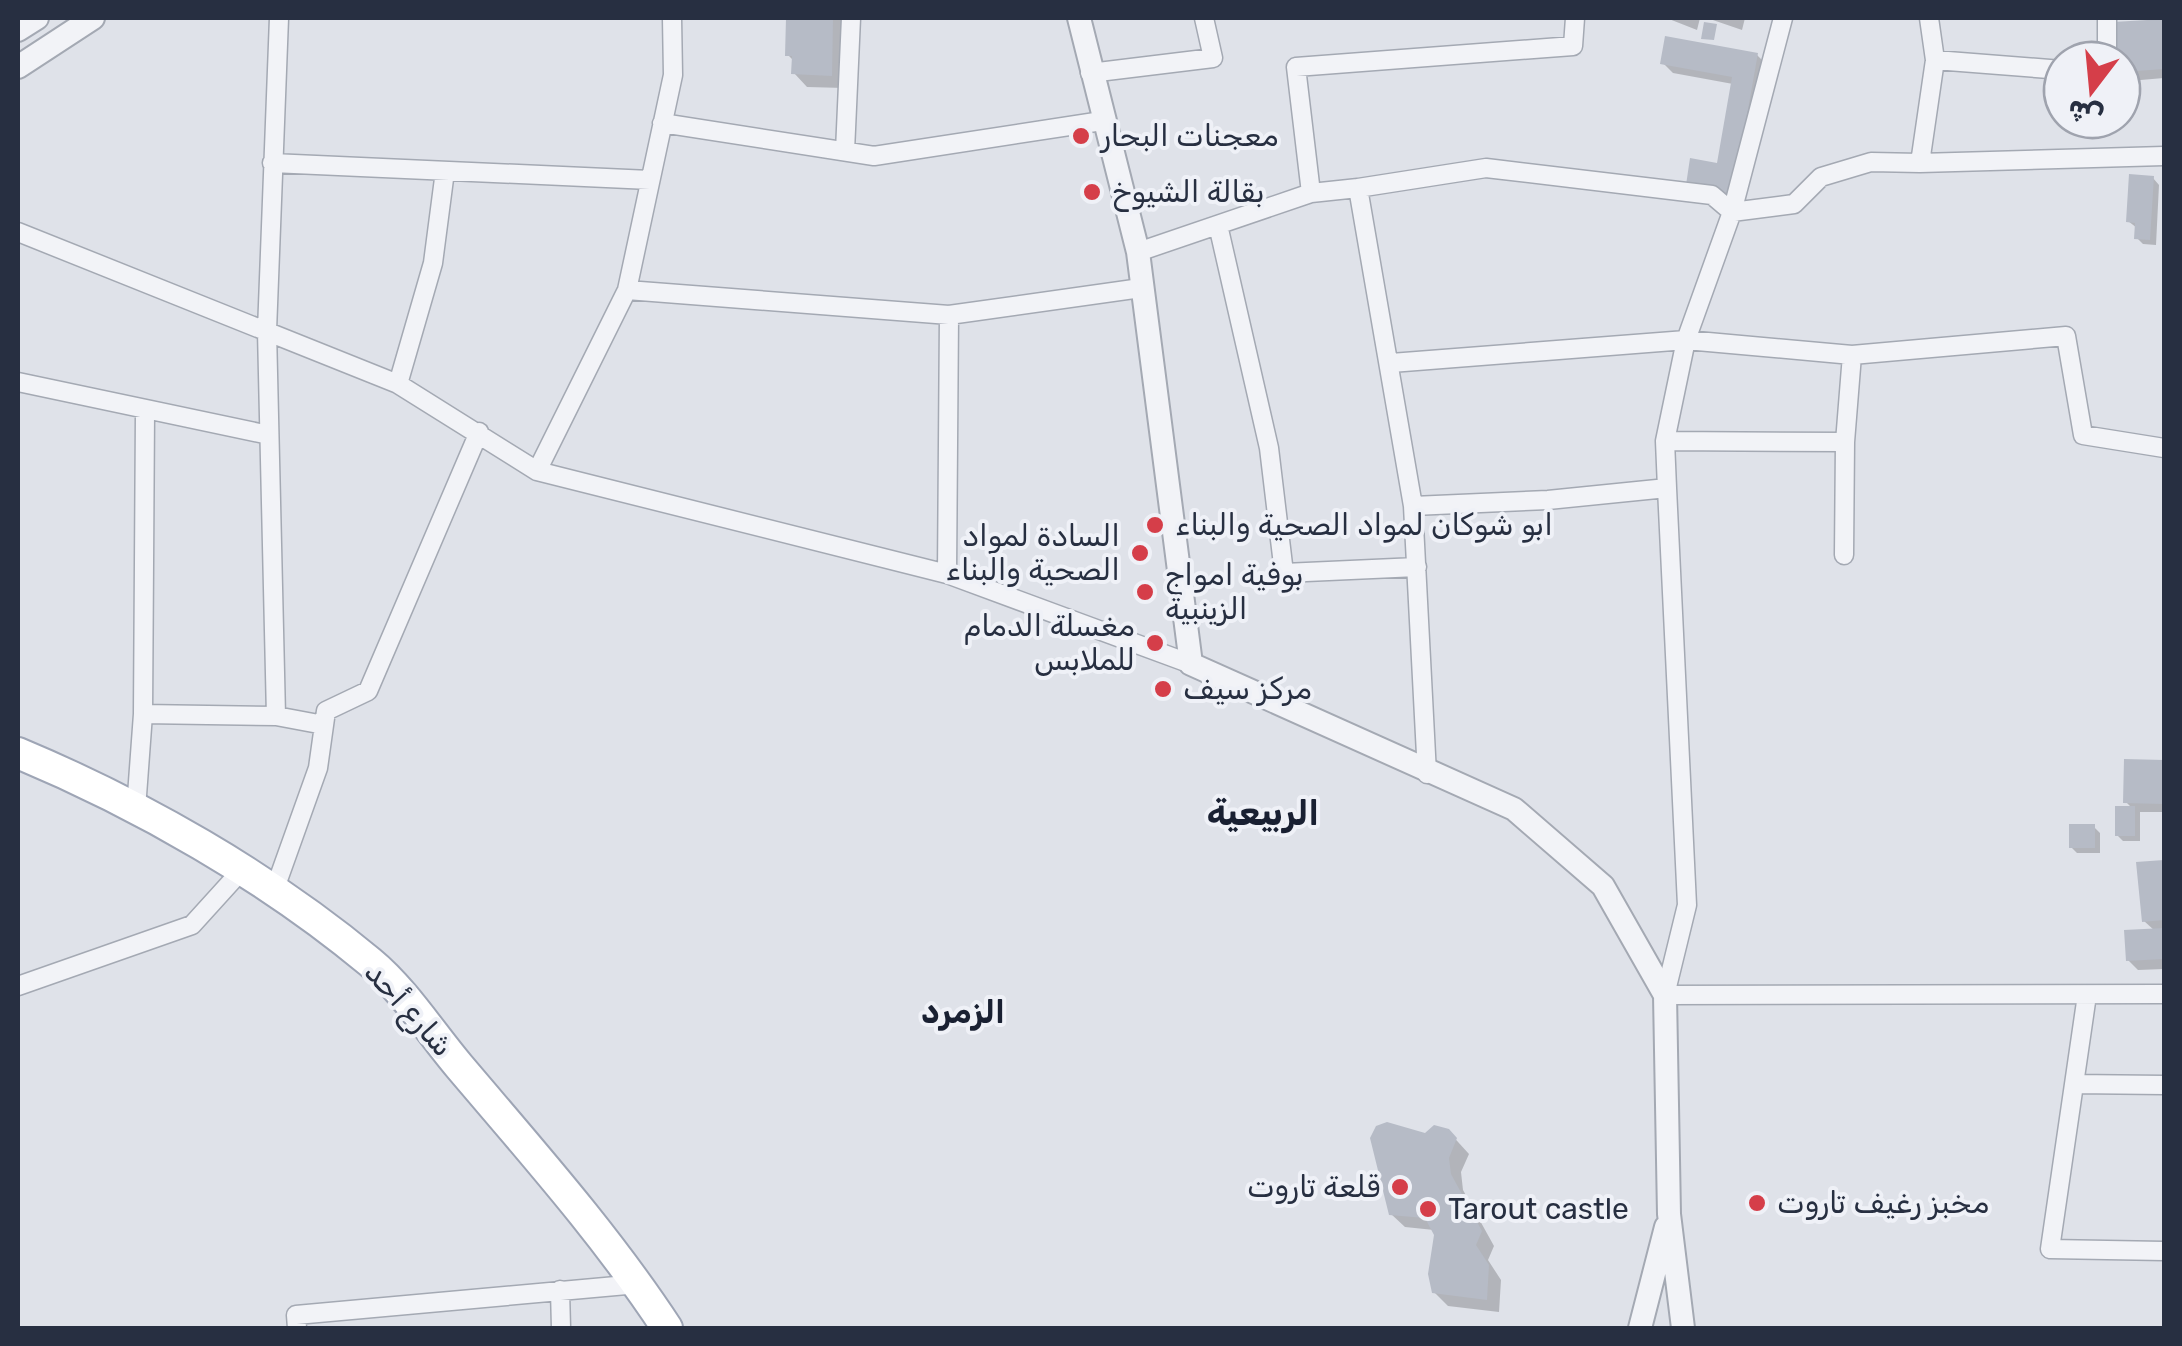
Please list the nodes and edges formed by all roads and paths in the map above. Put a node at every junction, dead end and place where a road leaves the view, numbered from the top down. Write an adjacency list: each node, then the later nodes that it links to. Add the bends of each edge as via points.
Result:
1 (37, 18): 11 (street)
2 (93, 18): 13 (street)
3 (279, 18): 20 (street)
4 (672, 18): 17 (street, via 672,76)
5 (851, 18): 18 (street)
6 (1078, 18): 15 (street)
7 (1204, 18): 15 (street, via 1213,58)
8 (1575, 18): 25 (street, via 1573,46 1296,67)
9 (1782, 18): 26 (street)
10 (1929, 18): 12 (street)
11 (18, 30)
12 (1935, 60): 14 (street); 21 (street)
13 (18, 67)
14 (2042, 68)
15 (1090, 73): 16 (street)
16 (1102, 121): 18 (street, via 874,156); 29 (street)
17 (662, 123): 18 (street); 23 (street)
18 (844, 152)
19 (2164, 156): 21 (street)
20 (272, 163): 22 (street); 33 (street)
21 (1920, 163): 26 (street, via 1871,162 1822,177 1794,204)
22 (445, 171): 23 (street); 38 (street, via 432,263)
23 (650, 180): 31 (street)
24 (1358, 188): 25 (street); 26 (street, via 1486,168 1712,195); 36 (street)
25 (1311, 193): 27 (street)
26 (1732, 212): 34 (street)
27 (1218, 225): 29 (street); 49 (street, via 1268,448 1284,574)
28 (18, 232): 33 (street)
29 (1138, 252): 30 (street)
30 (1141, 288): 32 (street); 51 (street)
31 (627, 290): 32 (street); 45 (street)
32 (948, 315): 50 (street)
33 (267, 331): 38 (street); 41 (street)
34 (1686, 340): 35 (street); 36 (street); 42 (street)
35 (1852, 355): 43 (street); 44 (street, via 2066,336 2083,435)
36 (1390, 363): 47 (street)
37 (18, 382): 39 (street)
38 (398, 384): 40 (street)
39 (145, 412): 41 (street); 52 (street)
40 (479, 432): 45 (street); 54 (street, via 368,691 326,711)
41 (269, 435): 53 (street)
42 (1665, 441): 43 (street); 46 (street)
43 (1845, 442): 48 (street)
44 (2164, 448)
45 (538, 471): 50 (street)
46 (1668, 488): 47 (street); 62 (street, via 1688,906)
47 (1414, 506): 49 (street)
48 (1844, 555)
49 (1416, 567): 56 (street)
50 (947, 574): 51 (street)
51 (1192, 664): 56 (street)
52 (143, 714): 53 (street); 57 (street)
53 (276, 716): 54 (street)
54 (324, 726): 59 (street, via 318,768)
55 (18, 753): 57 (main road, شارع أحد)
56 (1427, 774): 62 (street, via 1514,809 1604,886)
57 (136, 808): 58 (main road, شارع أحد)
58 (241, 871): 59 (main road, شارع أحد); 60 (street, via 192,924)
59 (274, 894): 68 (main road, شارع أحد, via 373,964)
60 (18, 986)
61 (2164, 994): 63 (street)
62 (1665, 995): 63 (street); 66 (street)
63 (2087, 995): 64 (street)
64 (2074, 1084): 65 (street); 67 (street, via 2050,1249)
65 (2164, 1085)
66 (1669, 1214): 73 (street); 74 (street)
67 (2164, 1251)
68 (638, 1284): 69 (street); 72 (main road, شارع أحد)
69 (560, 1290): 70 (street, via 296,1315); 71 (street)
70 (297, 1328)
71 (561, 1328)
72 (668, 1328)
73 (1640, 1328)
74 (1683, 1328)

